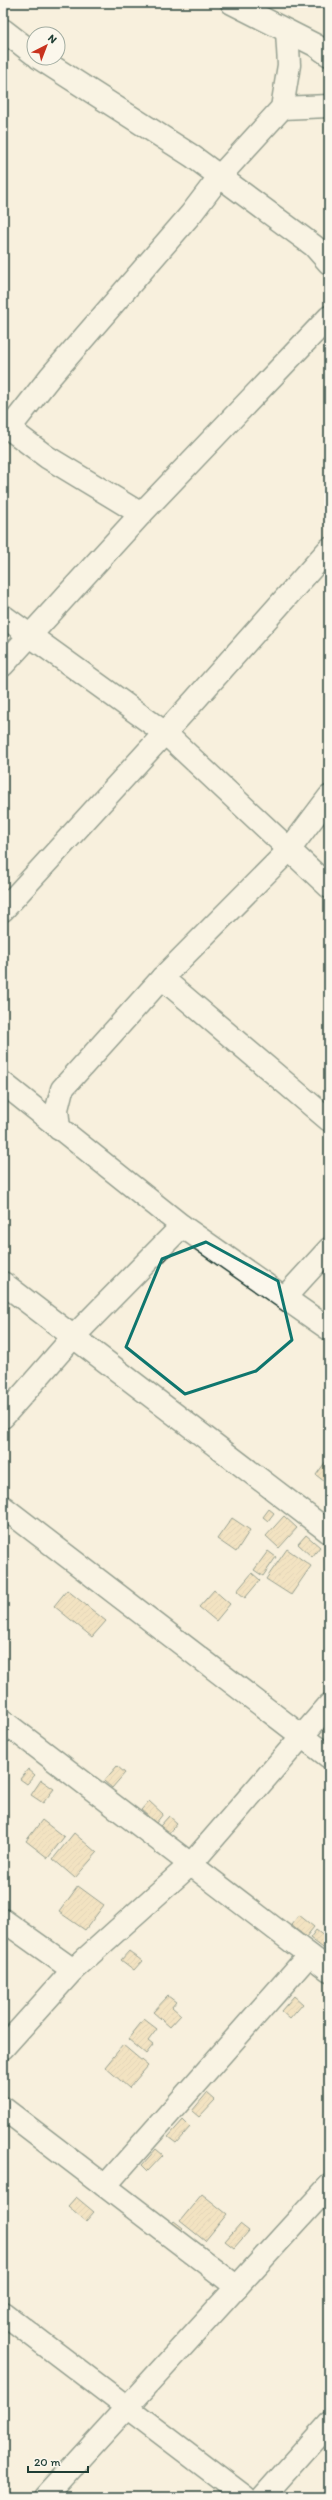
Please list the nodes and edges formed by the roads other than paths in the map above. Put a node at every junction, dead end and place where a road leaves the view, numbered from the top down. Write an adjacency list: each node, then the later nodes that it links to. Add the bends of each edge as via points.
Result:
1 (232, 3): 3 (street)
2 (3, 30): 4 (street)
3 (287, 31): 5 (street); 8 (street, via 289,65)
4 (26, 48)
5 (329, 55)
6 (51, 66): 9 (street)
7 (329, 106): 8 (street)
8 (282, 108): 9 (street)
9 (220, 176): 10 (street, via 314,246); 12 (street, via 191,214)
10 (329, 263)
11 (329, 318): 13 (street)
12 (6, 427): 13 (street, via 47,457)
13 (141, 514): 16 (street)
14 (329, 549): 18 (street)
15 (3, 616): 16 (street)
16 (30, 636): 17 (street); 18 (street)
17 (3, 665)
18 (165, 733): 20 (street); 22 (street)
19 (328, 799): 20 (street)
20 (289, 850): 21 (street); 23 (street)
21 (329, 887)
22 (3, 910)
23 (162, 978): 25 (street); 26 (street, via 62,1090 57,1109)
24 (3, 1083): 26 (street)
25 (329, 1120)
26 (59, 1129): 27 (street)
27 (182, 1226): 30 (street); 32 (street)
28 (329, 1249): 30 (street)
29 (3, 1283): 32 (street)
30 (285, 1297): 31 (street)
31 (329, 1329)
32 (74, 1336): 33 (street); 35 (street)
33 (3, 1417)
34 (3, 1507): 38 (street)
35 (329, 1532)
36 (329, 1705): 38 (street)
37 (3, 1721): 40 (street)
38 (301, 1736): 39 (street); 40 (street)
39 (329, 1758)
40 (192, 1863): 42 (street); 43 (street)
41 (3, 1920): 43 (street)
42 (309, 1955): 44 (street); 47 (street)
43 (73, 1970): 45 (street)
44 (329, 1970)
45 (3, 2048)
46 (3, 2108): 47 (street)
47 (105, 2186): 49 (street)
48 (329, 2186): 49 (street)
49 (237, 2287): 51 (street)
50 (3, 2313): 51 (street)
51 (128, 2406): 53 (street); 54 (street)
52 (329, 2423): 55 (street)
53 (45, 2497)
54 (245, 2497)
55 (263, 2497)

